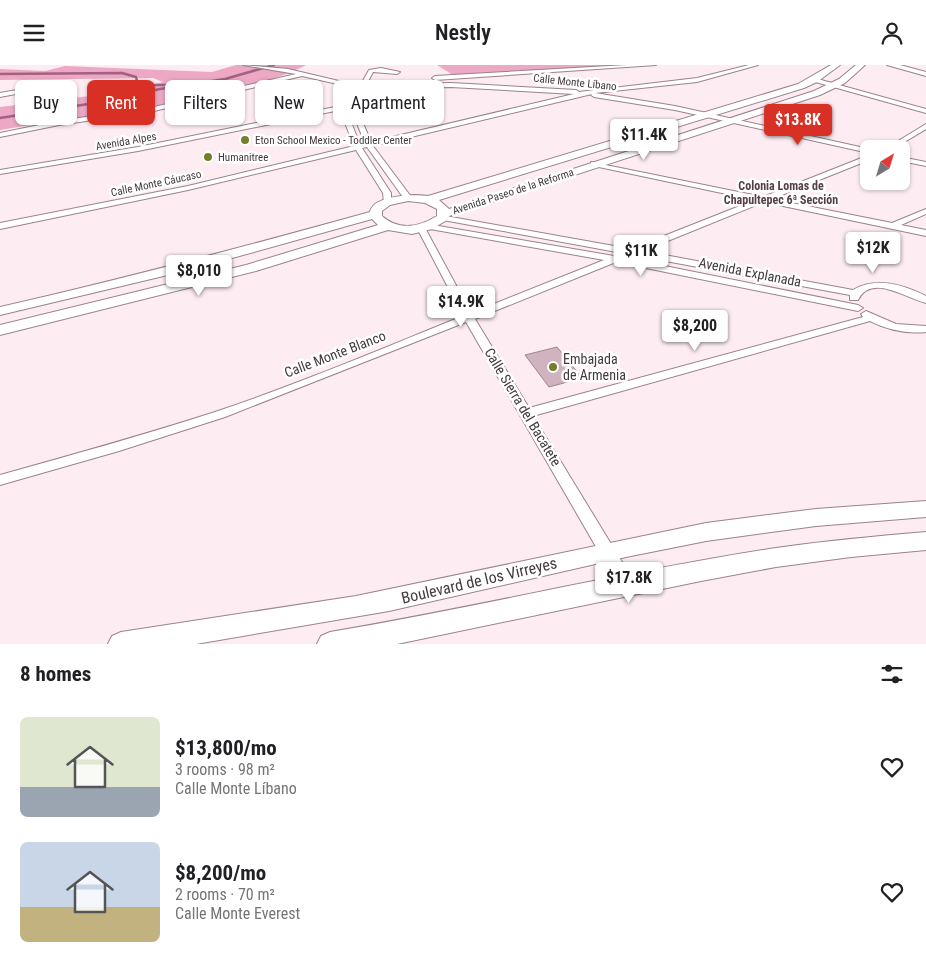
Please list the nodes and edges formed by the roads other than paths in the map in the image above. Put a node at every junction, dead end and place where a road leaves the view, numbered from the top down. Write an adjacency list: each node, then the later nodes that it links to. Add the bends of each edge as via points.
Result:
1 (246, 65): 11 (street, Calle Monte Líbano)
2 (653, 65): 8 (street)
3 (755, 65): 19 (street, Calle Monte Cáucaso, via 696,80)
4 (836, 65): 14 (main road, Avenida Paseo de la Reforma)
5 (861, 65): 17 (main road, Avenida Paseo de la Reforma)
6 (891, 65): 10 (main road)
7 (902, 65): 10 (main road)
8 (610, 67): 13 (street)
9 (397, 72): 12 (street, via 371,71)
10 (926, 72)
11 (303, 74): 15 (street, Calle Monte Líbano); 28 (street, via 154,109)
12 (368, 80)
13 (438, 80)
14 (814, 80): 17 (street); 23 (main road, Avenida Paseo de la Reforma)
15 (333, 81)
16 (444, 85): 19 (street, Calle Monte Líbano)
17 (834, 86): 22 (street); 24 (main road, Avenida Paseo de la Reforma)
18 (15, 92): 20 (street)
19 (583, 93): 23 (street, Calle Monte Líbano); 30 (street, Calle Monte Cáucaso)
20 (0, 95)
21 (333, 109): 37 (street, Avenida Alpes, via 191,139)
22 (926, 111)
23 (709, 115): 24 (street, Calle Monte Líbano); 40 (main road, Avenida Paseo de la Reforma)
24 (732, 121): 32 (street, Calle Monte Líbano); 35 (main road, Avenida Paseo de la Reforma)
25 (349, 125): 31 (street)
26 (361, 125): 30 (street)
27 (926, 126): 29 (street)
28 (0, 135)
29 (903, 140)
30 (370, 145): 31 (street, Calle Monte Cáucaso); 38 (street)
31 (358, 148): 41 (street, via 387,193); 45 (street, Calle Monte Cáucaso, via 188,188)
32 (860, 149)
33 (860, 161): 39 (street, Calle Monte Blanco)
34 (910, 161): 36 (street)
35 (594, 164): 39 (street); 44 (main road, Avenida Paseo de la Reforma)
36 (926, 164)
37 (0, 172)
38 (408, 198): 40 (main road); 41 (main road)
39 (764, 199): 47 (street); 50 (street, Calle Monte Blanco)
40 (428, 200): 44 (main road, via 443,208)
41 (388, 201): 43 (main road)
42 (926, 211): 47 (street)
43 (374, 215): 46 (main road); 55 (main road, via 283,242)
44 (444, 215): 48 (main road); 50 (street, Avenida Explanada)
45 (0, 226)
46 (387, 226): 48 (main road, via 403,229); 59 (main road, via 183,286)
47 (893, 226): 49 (street)
48 (426, 227): 51 (street, Avenida Explanada); 56 (street, Calle Sierra del Bacatete)
49 (926, 233)
50 (634, 252): 51 (street, Calle Monte Blanco); 52 (street, Avenida Explanada)
51 (615, 259): 54 (street, Avenida Explanada); 56 (street, Calle Monte Blanco)
52 (854, 293): 53 (street, via 879,286 905,290); 54 (street, via 853,300)
53 (926, 300)
54 (858, 308): 57 (street)
55 (0, 311)
56 (470, 318): 60 (street, Calle Sierra del Bacatete); 61 (street, Calle Monte Blanco, via 221,414)
57 (871, 318): 58 (street, via 896,327); 60 (street)
58 (926, 329)
59 (0, 330)
60 (527, 413): 64 (street, Calle Sierra del Bacatete)
61 (0, 480)
62 (926, 509): 64 (main road, Boulevard de los Virreyes, via 788,520)
63 (926, 541): 65 (main road, via 812,551)
64 (607, 551): 65 (street, Calle Sierra del Bacatete); 66 (main road, Boulevard de los Virreyes, via 388,601)
65 (627, 585): 67 (main road, via 394,634)
66 (121, 644)
67 (330, 644)

